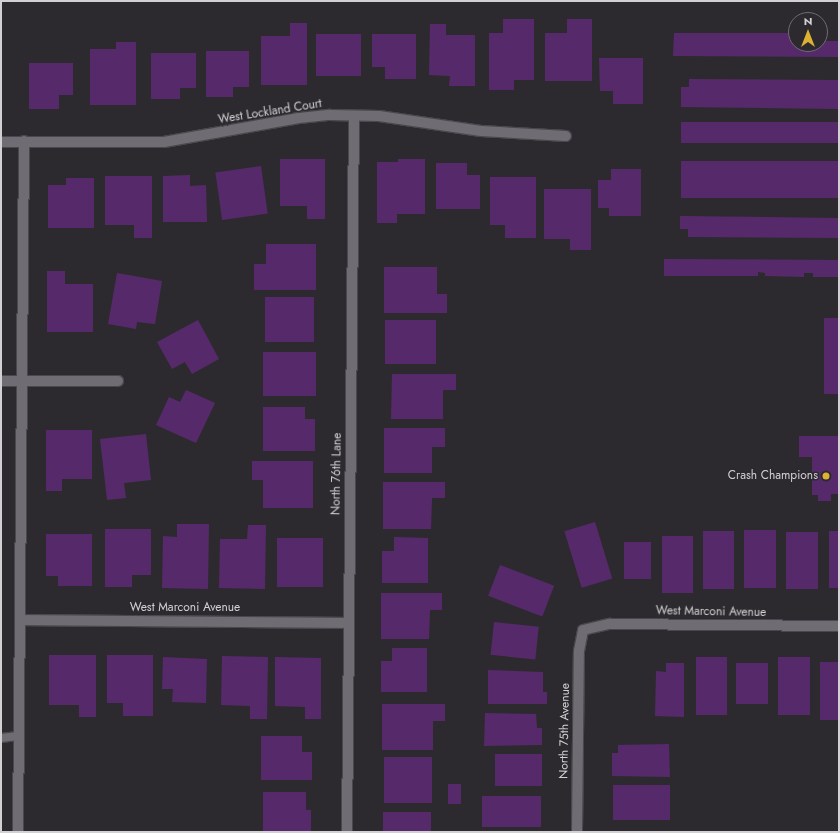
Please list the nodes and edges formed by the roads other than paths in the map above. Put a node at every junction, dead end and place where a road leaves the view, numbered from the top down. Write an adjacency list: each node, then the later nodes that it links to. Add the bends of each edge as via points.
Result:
1 (354, 116): 2 (street, West Lockland Court, via 379,116 528,135); 3 (street, West Lockland Court, via 299,118 164,142); 9 (street, North 76th Lane)
2 (566, 136)
3 (24, 141): 4 (street, West Lockland Court); 6 (street)
4 (1, 142)
5 (1, 381): 6 (street)
6 (22, 381): 7 (street); 8 (street)
7 (118, 381)
8 (21, 620): 9 (street, West Marconi Avenue); 12 (street)
9 (348, 623): 15 (street, North 76th Lane)
10 (839, 626): 11 (street, West Marconi Avenue, via 610,624)
11 (583, 630): 16 (street, North 75th Avenue, via 579,651)
12 (18, 736): 13 (lane); 14 (street)
13 (1, 738)
14 (18, 832)
15 (347, 832)
16 (578, 832)

